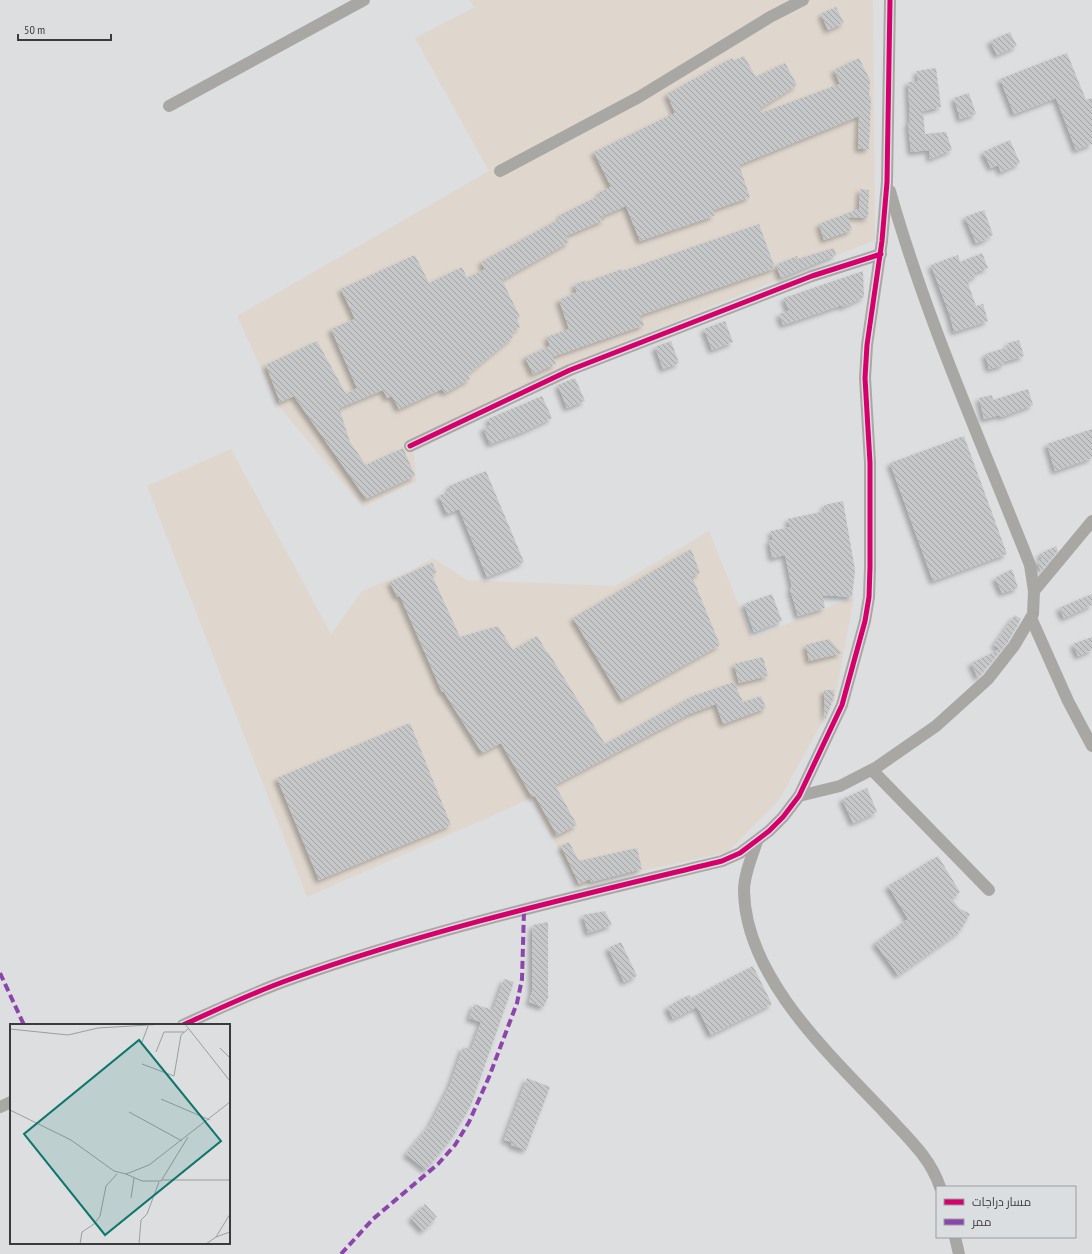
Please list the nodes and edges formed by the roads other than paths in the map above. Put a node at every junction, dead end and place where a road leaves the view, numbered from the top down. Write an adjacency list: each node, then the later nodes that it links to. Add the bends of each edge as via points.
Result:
1 (364, 0): 4 (street)
2 (803, 0): 5 (street, via 639,96)
3 (890, 0): 6 (street)
4 (169, 106)
5 (500, 171)
6 (887, 182): 7 (street); 10 (street, via 903,236 945,354 1030,565)
7 (880, 254): 8 (street, via 812,276 570,370); 14 (street, via 866,345 870,471 869,598 857,656 842,705)
8 (410, 446)
9 (1092, 521): 10 (street)
10 (1034, 591): 11 (street)
11 (1031, 618): 12 (street, via 1068,701); 13 (street, via 1014,646 979,688 936,726)
12 (1092, 746)
13 (872, 770): 14 (street, via 840,786); 16 (street)
14 (799, 796): 15 (street, via 783,817)
15 (756, 841): 17 (street, via 722,862 524,910 358,957 290,979); 20 (street, via 746,876 745,904 749,928 768,972 785,1000 811,1032 910,1139 926,1159)
16 (989, 890)
17 (184, 1024)
18 (10, 1102): 19 (street)
19 (0, 1107)
20 (940, 1186)
21 (956, 1238): 22 (street)
22 (959, 1254)

